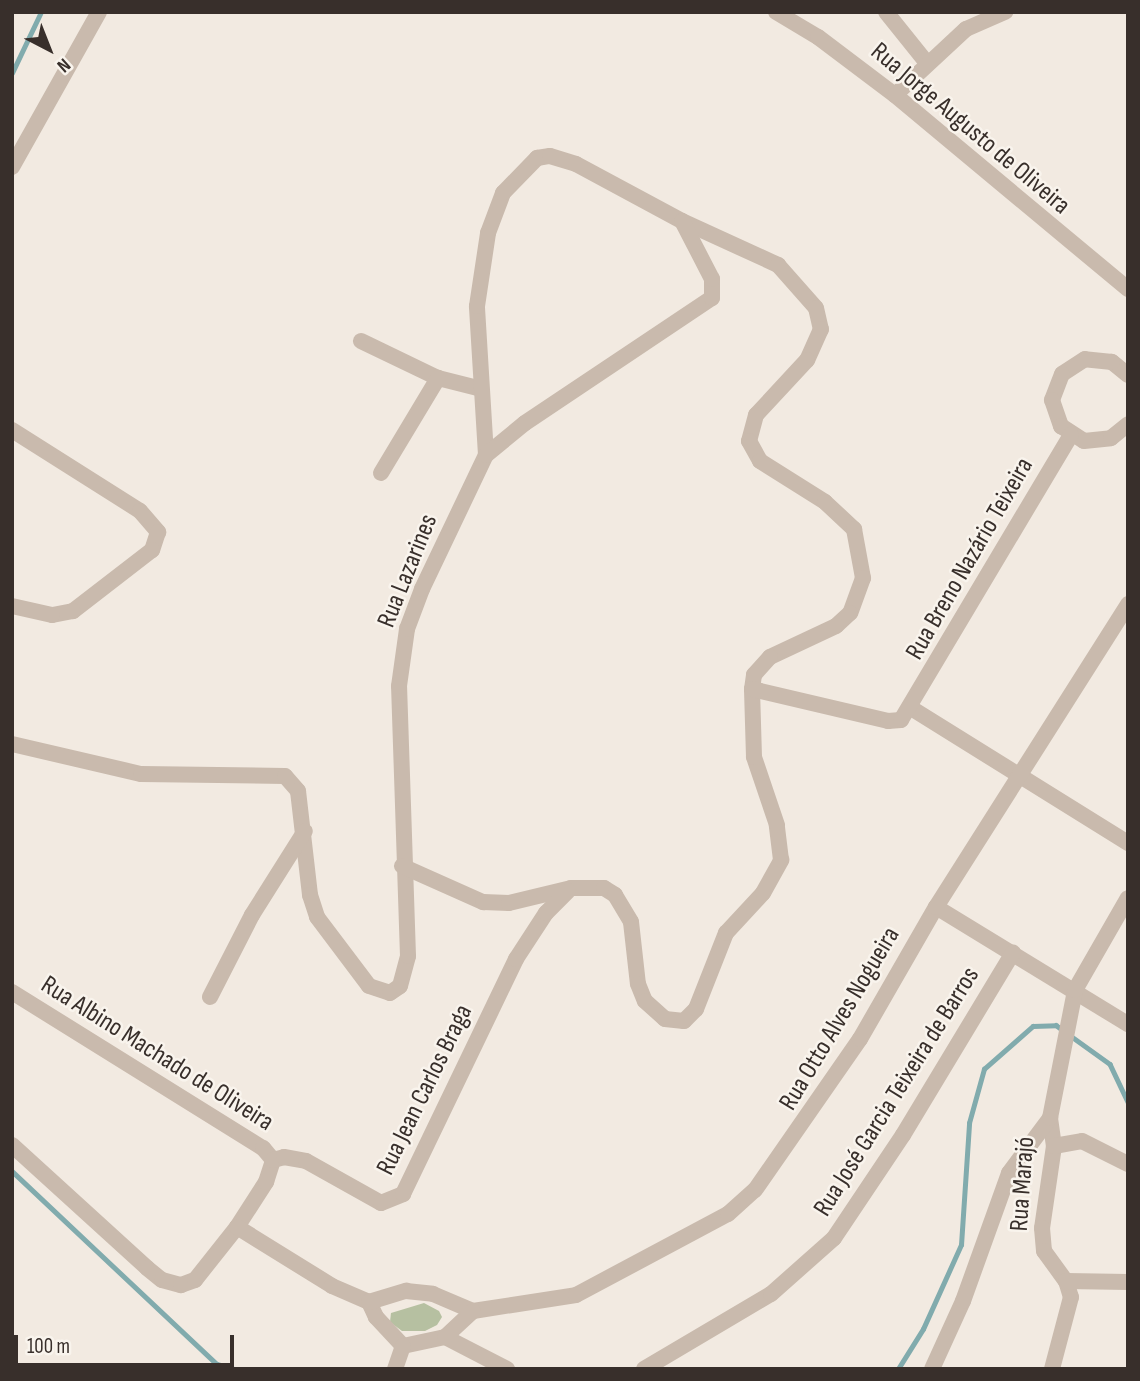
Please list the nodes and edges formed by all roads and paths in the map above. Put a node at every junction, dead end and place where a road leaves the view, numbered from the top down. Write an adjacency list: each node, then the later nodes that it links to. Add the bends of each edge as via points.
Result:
1 (99, 12): 7 (street)
2 (776, 12): 6 (street, Rua Jorge Augusto de Oliveira, via 818,37)
3 (886, 12): 5 (street)
4 (1005, 12): 5 (street, via 966,29)
5 (927, 63): 6 (street)
6 (895, 95): 10 (street, Rua Jorge Augusto de Oliveira)
7 (17, 146): 8 (street)
8 (12, 167)
9 (682, 221): 14 (street, via 562,158 537,158 524,168 503,193 488,233 477,306); 18 (street, Rua Lazarines, via 712,279 712,298 525,423); 22 (street, via 766,257 789,275 816,308 821,329 813,350 756,415 749,441 760,461 842,515 854,529 863,558 861,593 850,613 836,626 770,657 754,675)
10 (1128, 289)
11 (361, 341): 13 (street)
12 (1126, 369): 17 (street, via 1099,358 1085,359 1062,374 1052,400 1054,413)
13 (438, 378): 14 (street); 19 (street)
14 (481, 389): 18 (street)
15 (1128, 424): 17 (street, via 1098,442)
16 (12, 430): 21 (street, via 140,511 158,531 152,550 73,611 52,615)
17 (1071, 435): 23 (street, Rua Breno Nazário Teixeira)
18 (486, 455): 28 (street, Rua Lazarines, via 422,589 405,639 399,686)
19 (381, 473)
20 (1128, 604): 25 (street, Rua Otto Alves Nogueira)
21 (12, 606)
22 (752, 689): 23 (street, via 888,721 901,720); 29 (street, via 754,757 777,825 781,860 763,893 726,933 691,1016 676,1022 665,1019 645,1001 638,984 631,922 615,895 604,888)
23 (911, 708): 25 (street)
24 (12, 744): 26 (street, Rua Lazarines, via 141,774 285,776 298,791)
25 (1018, 774): 27 (street); 31 (street, Rua Otto Alves Nogueira)
26 (305, 831): 28 (street, Rua Lazarines, via 306,867 317,917 350,964 381,992 390,993 407,975); 35 (street)
27 (1128, 843)
28 (402, 866): 29 (street, via 483,902 538,899)
29 (571, 888): 40 (street, Rua Jean Carlos Braga, via 546,913 516,959 403,1194 381,1203 306,1161)
30 (1128, 898): 33 (street)
31 (936, 907): 32 (street); 46 (street, Rua Otto Alves Nogueira, via 860,1040 755,1191 716,1221 576,1295)
32 (1013, 953): 33 (street); 51 (street, Rua José Garcia Teixeira de Barros, via 904,1135 834,1238 771,1294)
33 (1075, 990): 36 (street); 37 (street)
34 (12, 992): 40 (street, Rua Albino Machado de Oliveira, via 263,1148)
35 (210, 997)
36 (1128, 1024)
37 (1050, 1118): 39 (street, Rua Marajó); 52 (street, via 1009,1173 967,1291)
38 (12, 1145): 42 (street, via 147,1268 172,1284 195,1280)
39 (1055, 1146): 41 (street, via 1082,1142); 43 (street, Rua Marajó, via 1042,1228 1044,1251)
40 (273, 1160): 42 (street, via 266,1182)
41 (1128, 1164)
42 (237, 1227): 45 (street, via 322,1280)
43 (1066, 1281): 44 (street); 53 (street, via 1069,1313)
44 (1128, 1282)
45 (369, 1302): 46 (street, via 407,1291 433,1294); 48 (street)
46 (472, 1311): 47 (street)
47 (445, 1337): 48 (street); 50 (street)
48 (403, 1346): 49 (street)
49 (395, 1369)
50 (508, 1369)
51 (644, 1369)
52 (932, 1369)
53 (1052, 1369)

